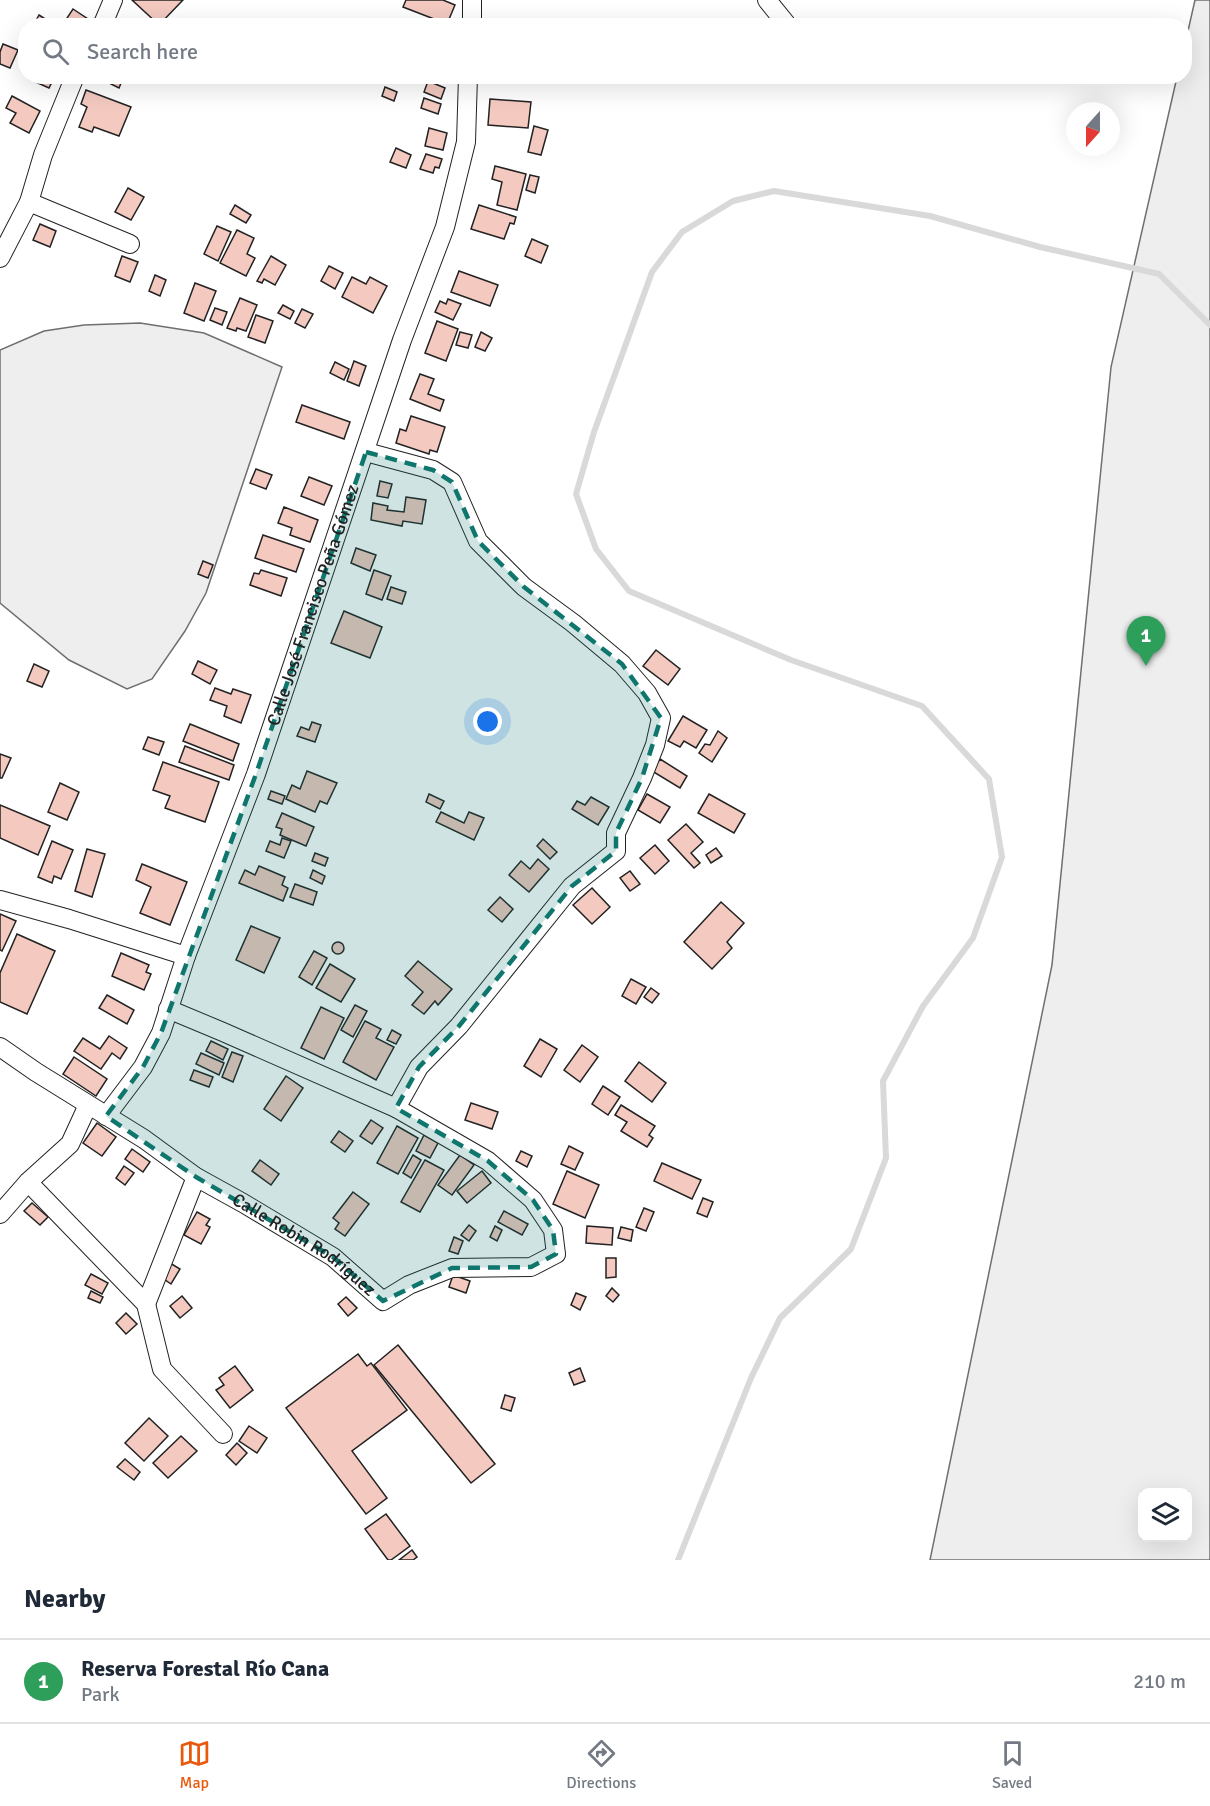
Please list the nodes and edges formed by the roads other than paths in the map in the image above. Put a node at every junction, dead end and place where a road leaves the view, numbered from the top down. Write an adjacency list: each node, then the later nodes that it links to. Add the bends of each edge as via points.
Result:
1 (472, 0): 3 (street)
2 (767, 0): 4 (street)
3 (472, 18)
4 (782, 18)
5 (72, 84): 7 (street)
6 (468, 84): 10 (street, Calle José Francisco Peña Gómez, via 466,142 458,180)
7 (29, 202): 8 (street); 9 (street)
8 (130, 244)
9 (0, 258)
10 (366, 452): 12 (street, Calle José Francisco Peña Gómez, via 256,774); 16 (street, via 434,470 452,482 478,541 524,588 622,664 647,693 661,718 655,745 616,833 616,851 572,886 459,1026 419,1067)
11 (0, 900): 12 (street)
12 (186, 956): 13 (street, Calle José Francisco Peña Gómez)
13 (168, 1010): 16 (street); 17 (street, Calle José Francisco Peña Gómez, via 143,1067)
14 (0, 1047): 15 (street, Calle Robin Rodríguez)
15 (88, 1105): 17 (street, Calle Robin Rodríguez); 19 (street, via 70,1144)
16 (396, 1108): 18 (street, Calle Robin Rodríguez, via 488,1161 533,1200 553,1230 556,1254 531,1267 452,1268 383,1301 333,1257)
17 (106, 1116): 18 (street, Calle Robin Rodríguez)
18 (196, 1177): 21 (street)
19 (28, 1182): 20 (street); 21 (street)
20 (0, 1214)
21 (146, 1304): 22 (street, via 162,1370)
22 (222, 1434)

